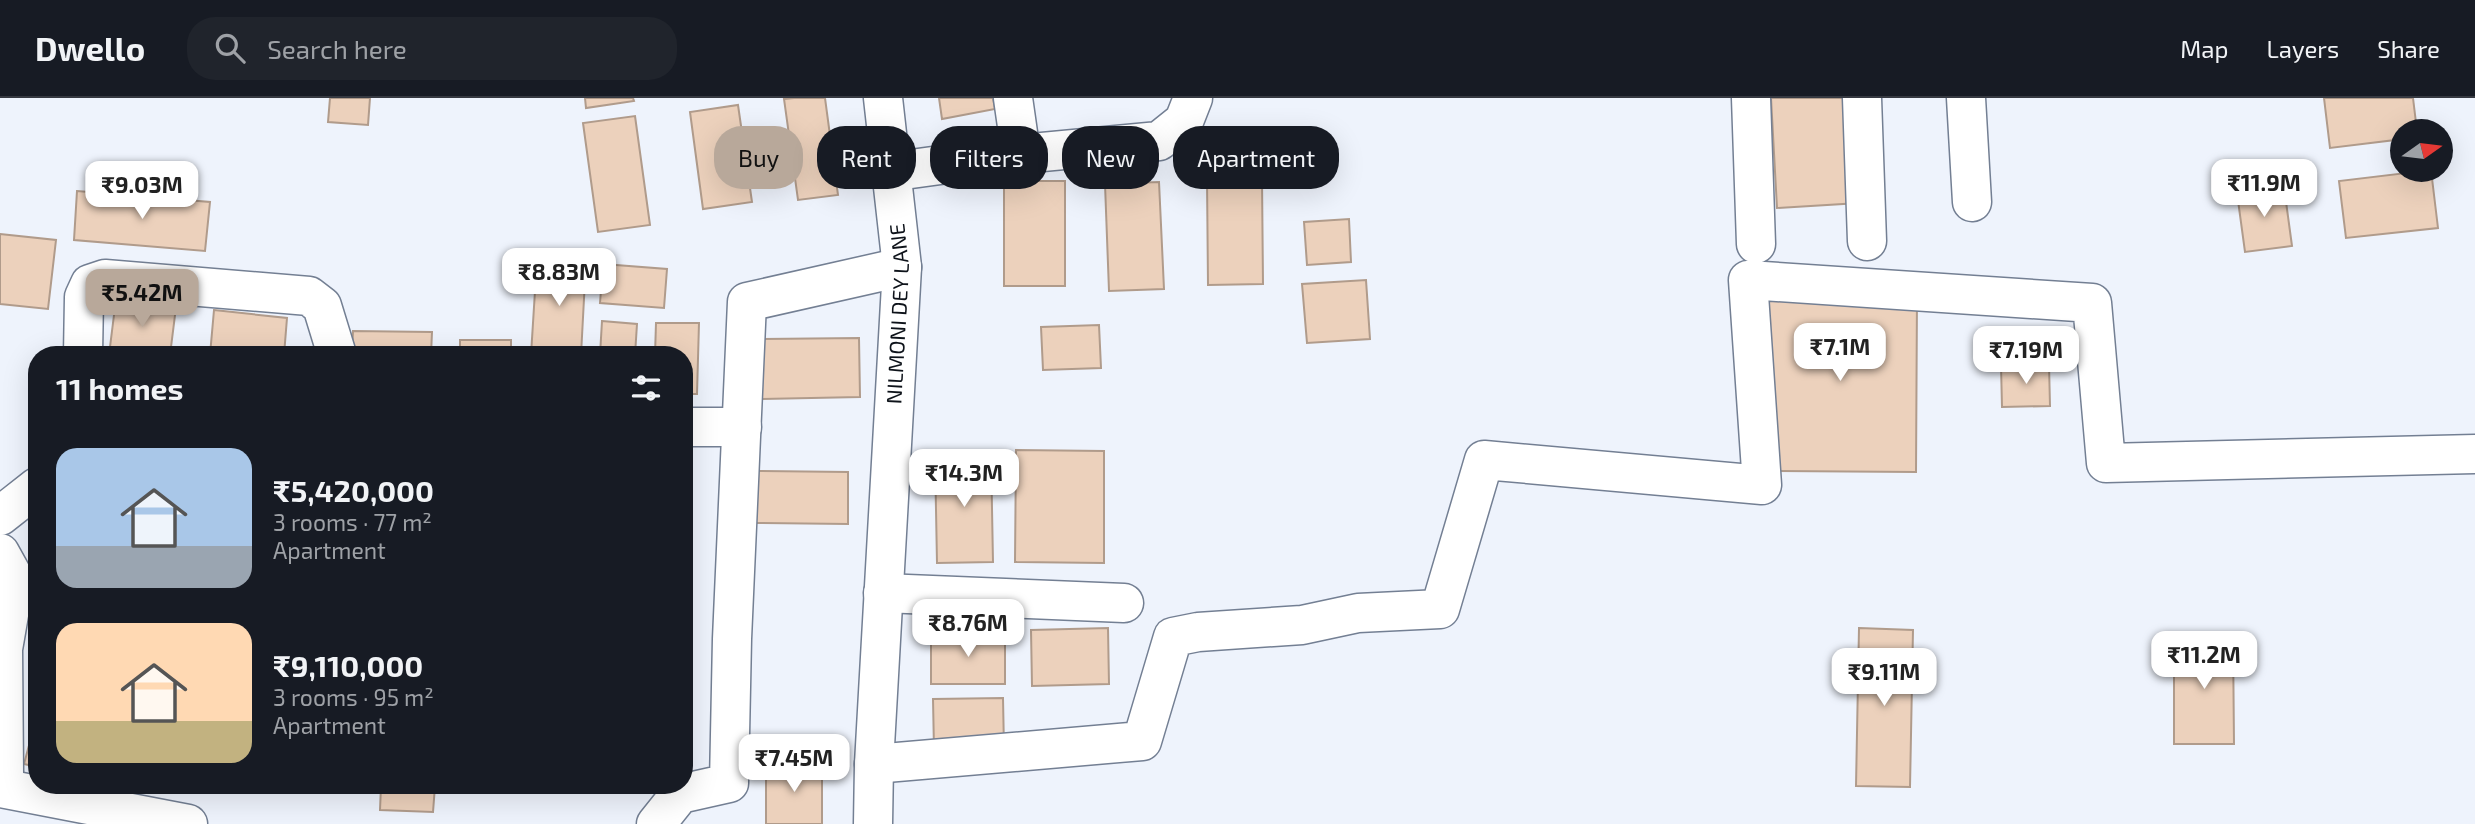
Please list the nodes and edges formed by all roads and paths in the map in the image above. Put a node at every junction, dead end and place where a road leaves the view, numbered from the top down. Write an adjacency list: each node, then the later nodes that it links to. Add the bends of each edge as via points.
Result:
1 (883, 98): 7 (street, NILMONI DEY LANE)
2 (1013, 98): 8 (street)
3 (1193, 98): 9 (street, via 1184,121 1159,141)
4 (1751, 98): 13 (street)
5 (1862, 98): 12 (street)
6 (1966, 98): 11 (street)
7 (885, 126)
8 (1017, 126)
9 (1048, 151)
10 (891, 189): 14 (street, NILMONI DEY LANE)
11 (1972, 202)
12 (1867, 241)
13 (1756, 244)
14 (902, 267): 18 (street, via 747,302); 21 (street, NILMONI DEY LANE)
15 (83, 346): 16 (street, via 84,297 90,284 105,279 309,296 322,306)
16 (334, 346)
17 (693, 427): 18 (street)
18 (742, 427): 26 (street, via 729,783)
19 (2475, 454): 23 (street, via 2106,463 2092,303 1748,280 1762,485 1484,460 1440,609 1358,613 1302,625 1173,637 1142,741)
20 (0, 553): 24 (street, via 15,580 3,649 4,773)
21 (883, 593): 22 (street); 23 (street, NILMONI DEY LANE)
22 (1124, 603)
23 (874, 764): 32 (street, NILMONI DEY LANE)
24 (0, 778)
25 (0, 788): 27 (street)
26 (693, 791)
27 (28, 793)
28 (31, 794): 30 (street)
29 (680, 794): 31 (street)
30 (188, 824)
31 (656, 824)
32 (873, 824)

